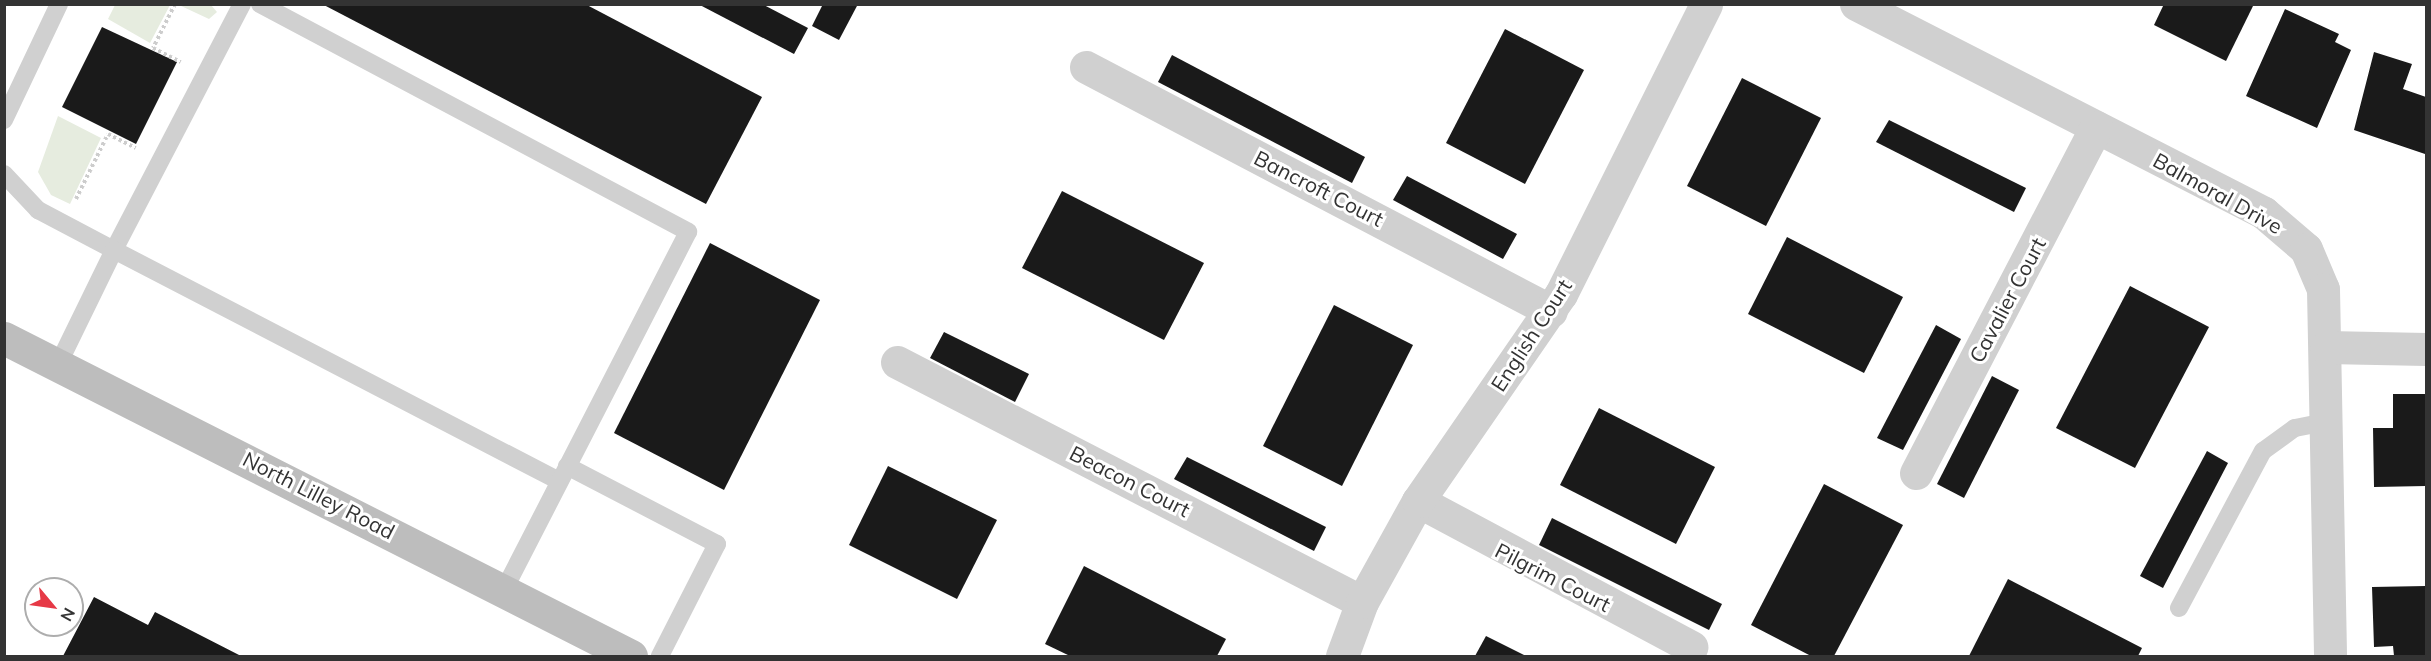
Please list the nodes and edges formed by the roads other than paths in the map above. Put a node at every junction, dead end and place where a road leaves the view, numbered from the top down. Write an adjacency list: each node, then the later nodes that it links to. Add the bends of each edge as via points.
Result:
1 (59, 4): 7 (lane)
2 (242, 4): 10 (lane)
3 (260, 4): 19 (lane, via 688,232)
4 (1706, 4): 11 (street, English Court)
5 (1856, 4): 8 (street, Balmoral Drive)
6 (1086, 67): 11 (street, Bancroft Court)
7 (4, 120)
8 (2097, 127): 13 (street, Balmoral Drive, via 2284,226 2317,268); 18 (street, Cavalier Court)
9 (4, 174): 10 (lane, via 38,210)
10 (114, 250): 16 (lane); 19 (lane)
11 (1551, 311): 20 (street, English Court)
12 (4, 338): 16 (street, North Lilley Road)
13 (2326, 347): 14 (street); 17 (street, Balmoral Drive)
14 (2427, 349)
15 (897, 362): 22 (street, Beacon Court)
16 (58, 365): 21 (street, North Lilley Road)
17 (2327, 422): 23 (lane, via 2295,428 2263,451); 28 (street, Balmoral Drive)
18 (1916, 473)
19 (563, 474): 21 (lane); 26 (lane, via 717,544)
20 (1419, 501): 22 (street, English Court); 24 (street, Pilgrim Court, via 1498,549)
21 (504, 590): 25 (street, North Lilley Road)
22 (1362, 602): 27 (street, English Court)
23 (2179, 608)
24 (1690, 647)
25 (631, 657)
26 (660, 657)
27 (1342, 657)
28 (2330, 657)

